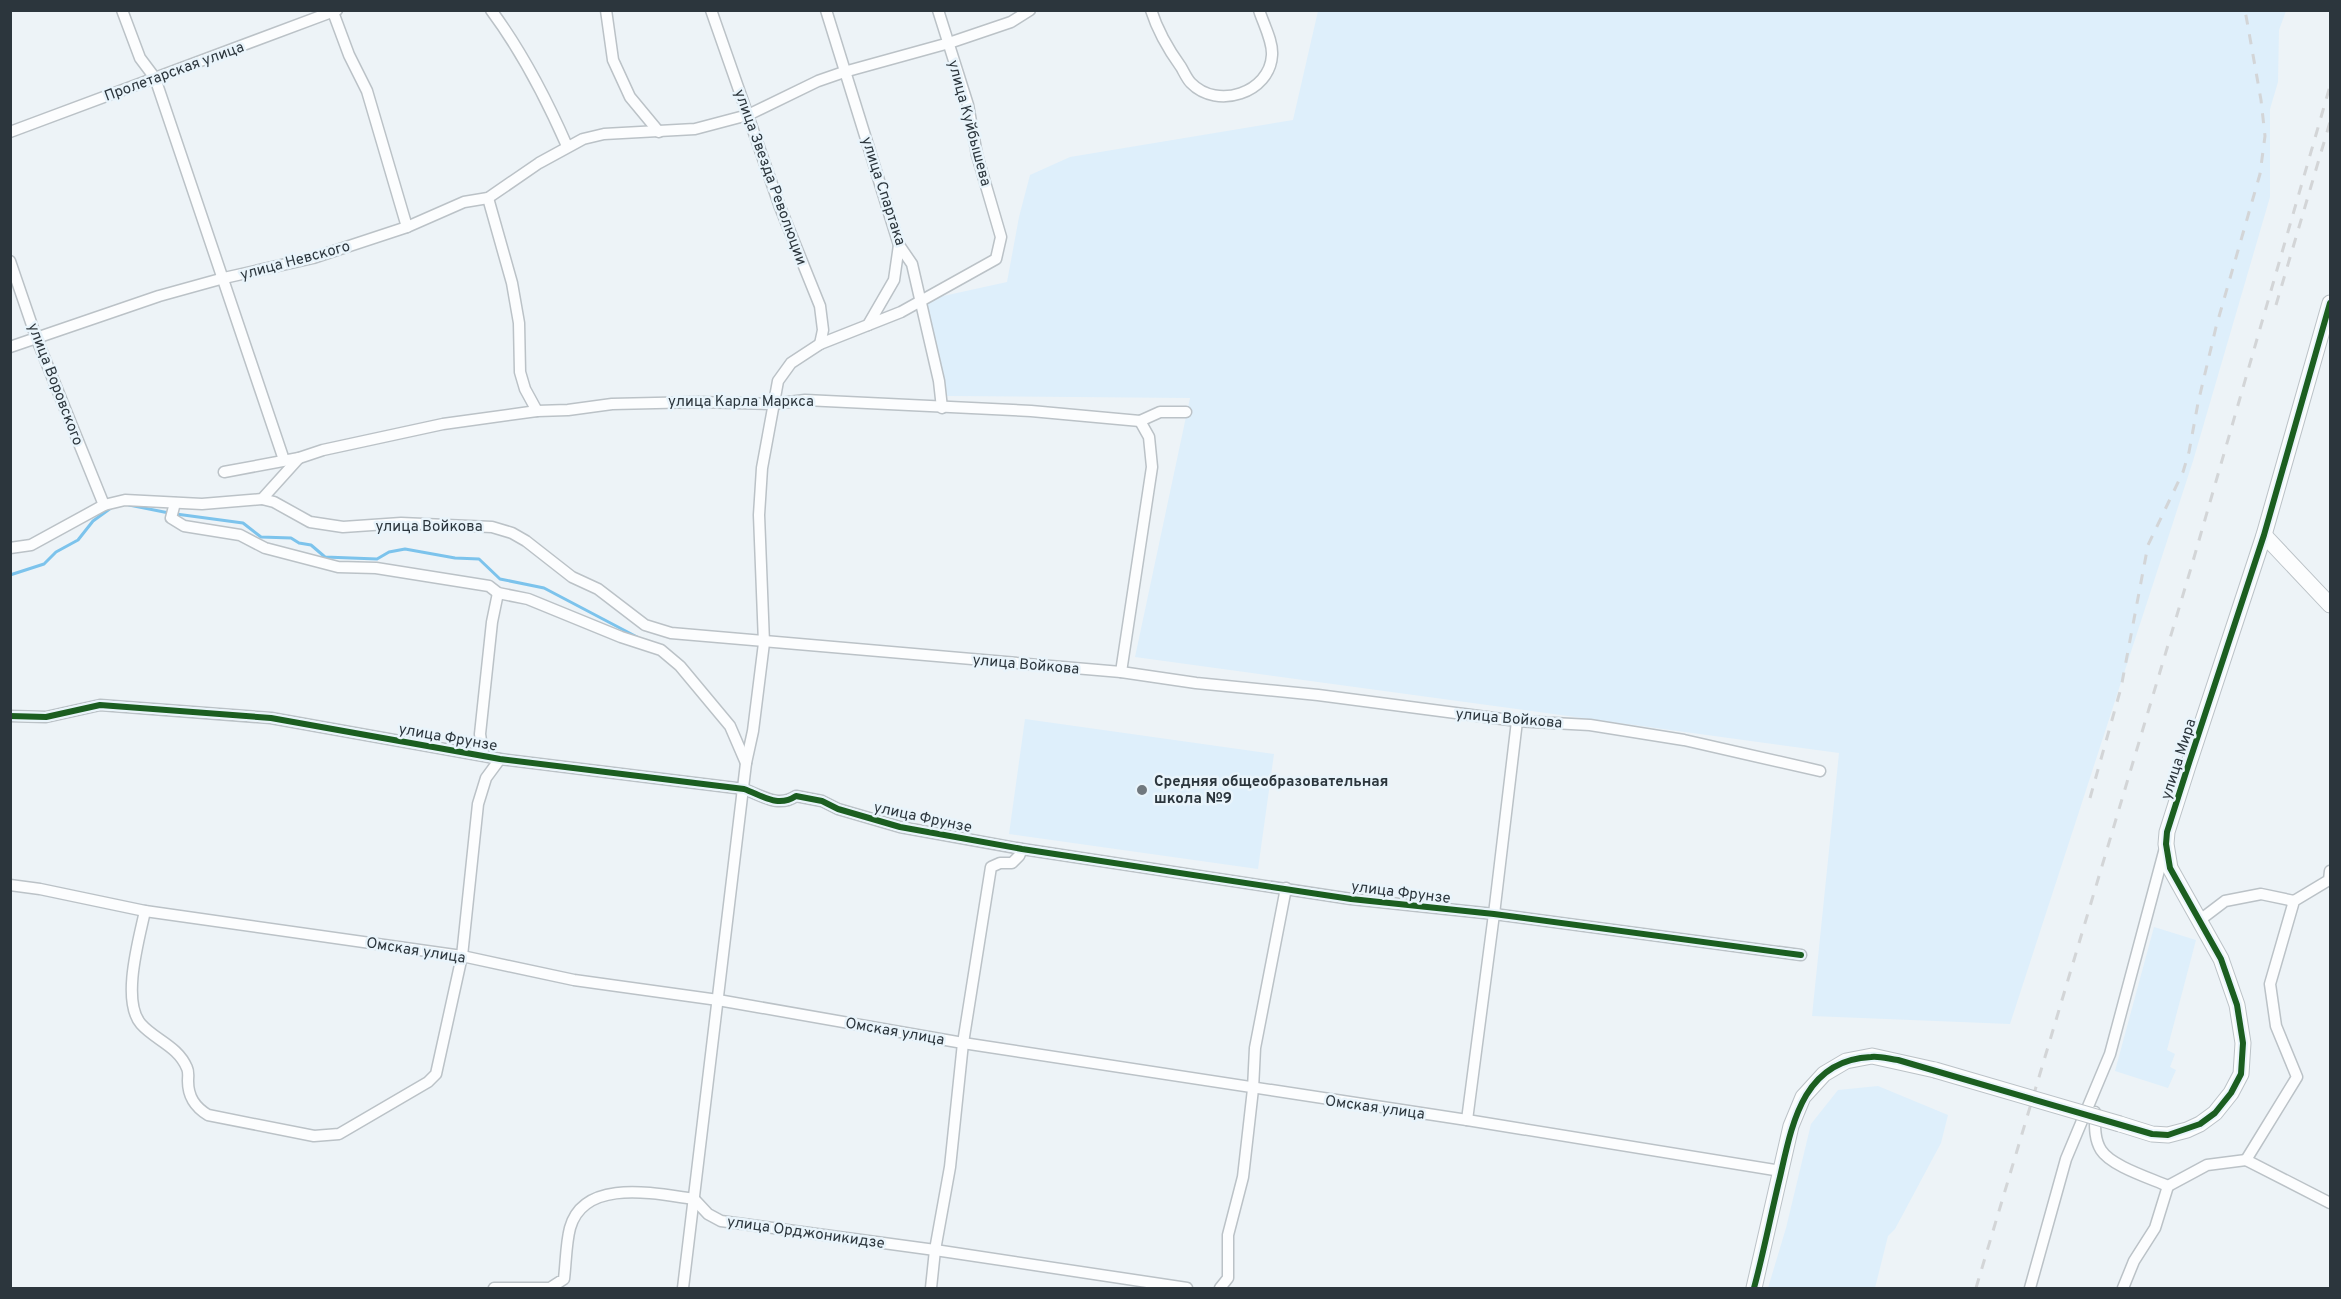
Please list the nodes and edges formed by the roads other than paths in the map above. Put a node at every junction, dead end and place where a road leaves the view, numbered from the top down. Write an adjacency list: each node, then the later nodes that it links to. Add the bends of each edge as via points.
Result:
1 (122, 10): 13 (street, via 140,58)
2 (491, 10): 17 (street, via 544,94)
3 (606, 10): 16 (street, via 613,60 630,97)
4 (711, 10): 14 (street, улица Звезда Революции)
5 (826, 10): 12 (street, улица Спартака)
6 (938, 10): 11 (street, улица Куйбышева)
7 (1030, 10): 11 (street, улица Невского, via 1011,22)
8 (1151, 10): 9 (street, via 1165,45 1191,83 1224,96 1239,94 1260,82 1269,69 1272,53)
9 (1259, 10)
10 (335, 11): 13 (street, Пролетарская улица); 19 (street, via 349,55 367,91)
11 (949, 43): 12 (street, улица Невского); 23 (street, улица Куйбышева, via 1001,237 996,259)
12 (844, 72): 14 (street, улица Невского); 20 (street, улица Спартака)
13 (155, 78): 15 (street, Пролетарская улица); 22 (street)
14 (747, 115): 16 (street, улица Невского, via 696,129); 27 (street, улица Звезда Революции, via 820,306)
15 (10, 132)
16 (659, 132): 17 (street, улица Невского, via 604,134)
17 (567, 146): 18 (street, улица Невского)
18 (488, 198): 19 (street, улица Невского, via 464,202); 31 (street, via 512,283 519,323 520,372)
19 (407, 227): 22 (street, улица Невского, via 313,258)
20 (899, 245): 23 (street, улица Спартака, via 912,264); 25 (street, via 894,280)
21 (10, 261): 26 (street, улица Воровского)
22 (224, 278): 26 (street, улица Невского); 35 (street)
23 (919, 300): 25 (street); 30 (street, улица Спартака)
24 (2331, 303): 40 (street, улица Мира)
25 (868, 325): 27 (street)
26 (36, 337): 28 (street, улица Невского); 38 (street, улица Воровского)
27 (820, 344): 29 (street, via 791,363 778,381)
28 (10, 347)
29 (772, 404): 30 (street, улица Карла Маркса, via 805,400); 31 (street, улица Карла Маркса, via 666,402); 44 (street, via 759,515)
30 (942, 408): 33 (street, улица Карла Маркса)
31 (537, 411): 34 (street, улица Карла Маркса, via 443,424)
32 (1186, 412): 33 (street, улица Карла Маркса, via 1160,412)
33 (1140, 421): 45 (street, via 1149,437 1152,467)
34 (298, 459): 35 (street, улица Карла Маркса); 37 (street, улица Карла Маркса)
35 (284, 460): 36 (street, улица Карла Маркса)
36 (224, 472)
37 (262, 500): 39 (street); 44 (street, улица Войкова, via 274,502 310,522 343,527 401,523 492,526 526,542 645,625 671,633)
38 (104, 505): 39 (street, via 125,500); 41 (street, via 31,545)
39 (173, 510): 42 (street, via 184,526 240,535 265,548 338,567 430,576 489,586)
40 (2264, 535): 43 (street); 53 (street, улица Мира)
41 (10, 548)
42 (498, 593): 48 (street, via 480,734); 50 (street, via 528,599 621,638 661,650 680,666 729,726)
43 (2331, 605)
44 (764, 643): 45 (street, улица Войкова); 50 (street)
45 (1121, 672): 47 (street, улица Войкова)
46 (10, 716): 48 (street, улица Фрунзе, via 46,717 100,705 260,717)
47 (1517, 721): 51 (street, улица Войкова, via 1590,725 1684,740); 60 (street)
48 (483, 755): 49 (street, улица Фрунзе)
49 (500, 759): 52 (street, улица Фрунзе); 63 (street, via 486,778 478,804)
50 (746, 763): 52 (street)
51 (1820, 771)
52 (744, 789): 54 (street, улица Фрунзе, via 778,802 796,796 822,801 900,827); 64 (street)
53 (2166, 844): 61 (street, улица Мира, via 2170,868); 67 (street, via 2110,1053)
54 (1022, 849): 57 (street, улица Фрунзе); 65 (street, via 1012,863 991,867)
55 (2331, 871): 58 (street, via 2329,880)
56 (10, 885): 59 (street, Омская улица)
57 (1286, 888): 60 (street, улица Фрунзе); 66 (street, via 1255,1048)
58 (2294, 901): 61 (street, via 2262,894 2225,901); 69 (street, via 2270,984 2276,1026 2297,1077)
59 (145, 911): 63 (street, Омская улица); 63 (street, via 136,952 133,1010 141,1024 177,1051 189,1070 188,1089 197,1108 208,1115 314,1136 339,1134 436,1074)
60 (1494, 914): 62 (street, улица Фрунзе); 68 (street)
61 (2200, 920): 70 (street, улица Мира, bridge, via 2222,959 2243,1042 2241,1074 2215,1113 2200,1124 2168,1135 2152,1134 1935,1070 1872,1056 1846,1061 1824,1074 1803,1097 1791,1126)
62 (1801, 955)
63 (462, 956): 64 (street, Омская улица, via 574,980)
64 (718, 1000): 65 (street, Омская улица); 72 (street)
65 (963, 1043): 66 (street, Омская улица); 74 (street, via 950,1167)
66 (1253, 1089): 68 (street, Омская улица); 79 (street, via 1243,1177 1228,1235 1228,1278)
67 (2094, 1091): 71 (street, via 2095,1134 2101,1150 2111,1161); 81 (street, via 2066,1160)
68 (1467, 1120): 70 (street, Омская улица)
69 (2246, 1160): 71 (street, via 2207,1165); 73 (street)
70 (1781, 1172): 80 (street, улица Мира)
71 (2168, 1186): 82 (street, via 2155,1228)
72 (694, 1199): 74 (street, улица Орджоникидзе, via 721,1221); 75 (street, via 624,1191 603,1196 579,1211 570,1227 564,1279 550,1288); 76 (street)
73 (2331, 1203)
74 (935, 1250): 77 (street); 78 (street, улица Орджоникидзе)
75 (494, 1288)
76 (682, 1288)
77 (931, 1288)
78 (1187, 1288)
79 (1220, 1288)
80 (1754, 1288)
81 (2030, 1288)
82 (2123, 1288)

